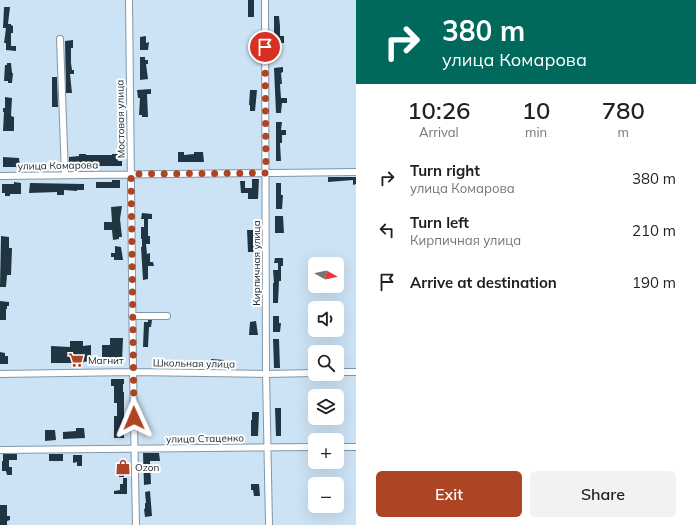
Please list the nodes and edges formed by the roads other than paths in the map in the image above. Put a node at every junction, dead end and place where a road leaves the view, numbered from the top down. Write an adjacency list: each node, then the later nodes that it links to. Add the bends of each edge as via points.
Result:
1 (129, 0): 6 (street, Мостовая улица)
2 (265, 0): 5 (street, Кирпичная улица)
3 (60, 39): 7 (street)
4 (356, 172): 5 (street, улица Комарова)
5 (266, 173): 6 (street, улица Комарова); 16 (street, Кирпичная улица)
6 (131, 174): 7 (street, улица Комарова); 9 (street, Мостовая улица)
7 (65, 175): 8 (street, улица Комарова)
8 (0, 176)
9 (132, 316): 10 (street); 11 (street, Мостовая улица)
10 (167, 316)
11 (133, 372): 15 (street, Школьная улица); 16 (street, Школьная улица); 21 (street, Мостовая улица)
12 (344, 372): 13 (street)
13 (356, 372)
14 (308, 373): 16 (street, Школьная улица)
15 (0, 374)
16 (266, 374): 17 (street, Кирпичная улица)
17 (267, 447): 18 (street, улица Стаценко); 21 (street, улица Стаценко); 24 (street, Кирпичная улица)
18 (308, 447)
19 (344, 447): 20 (street)
20 (356, 447)
21 (134, 449): 22 (street, улица Стаценко); 23 (street, Мостовая улица)
22 (0, 450)
23 (136, 525)
24 (269, 525)

